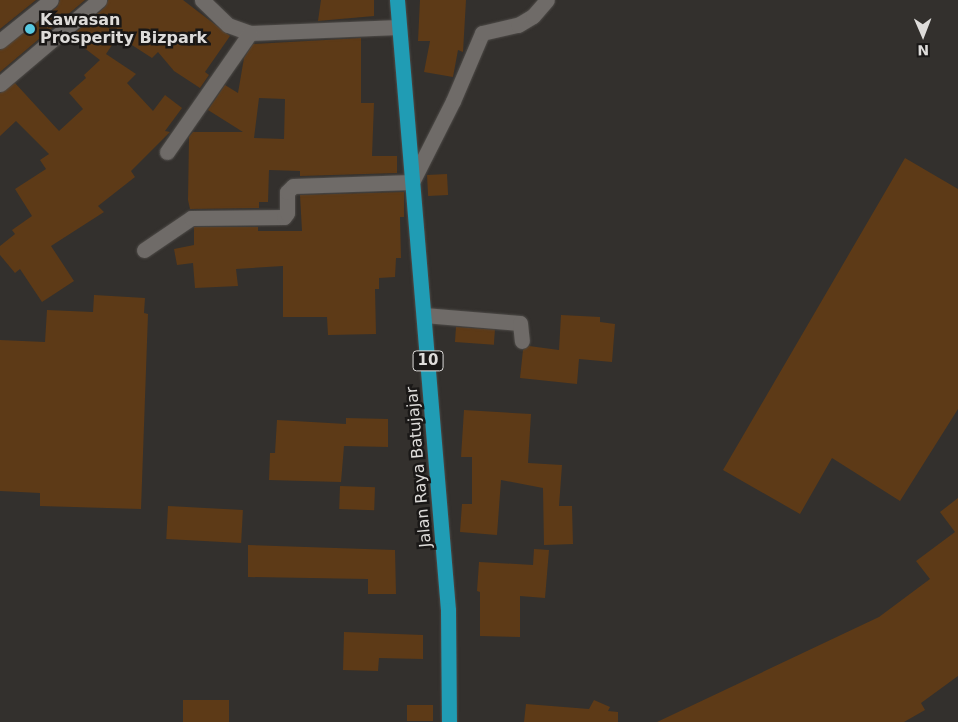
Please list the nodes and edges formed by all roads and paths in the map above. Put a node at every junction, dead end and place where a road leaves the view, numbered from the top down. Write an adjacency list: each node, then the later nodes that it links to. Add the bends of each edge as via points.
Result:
1 (51, 0): 8 (street)
2 (99, 0): 9 (street)
3 (202, 0): 7 (street, via 232,28)
4 (397, 0): 6 (highway, Jalan Raya Batujajar / 10)
5 (547, 0): 11 (street, via 533,16 518,26 482,33 453,101)
6 (400, 27): 7 (street); 11 (highway, Jalan Raya Batujajar / 10)
7 (250, 33): 10 (street)
8 (0, 41)
9 (0, 84)
10 (167, 152)
11 (412, 182): 12 (street, via 293,186 287,192 287,213 284,217 191,218); 13 (highway, Jalan Raya Batujajar / 10)
12 (144, 250)
13 (424, 315): 14 (street, via 520,323); 15 (highway, Jalan Raya Batujajar / 10, via 448,610)
14 (522, 341)
15 (450, 722)

